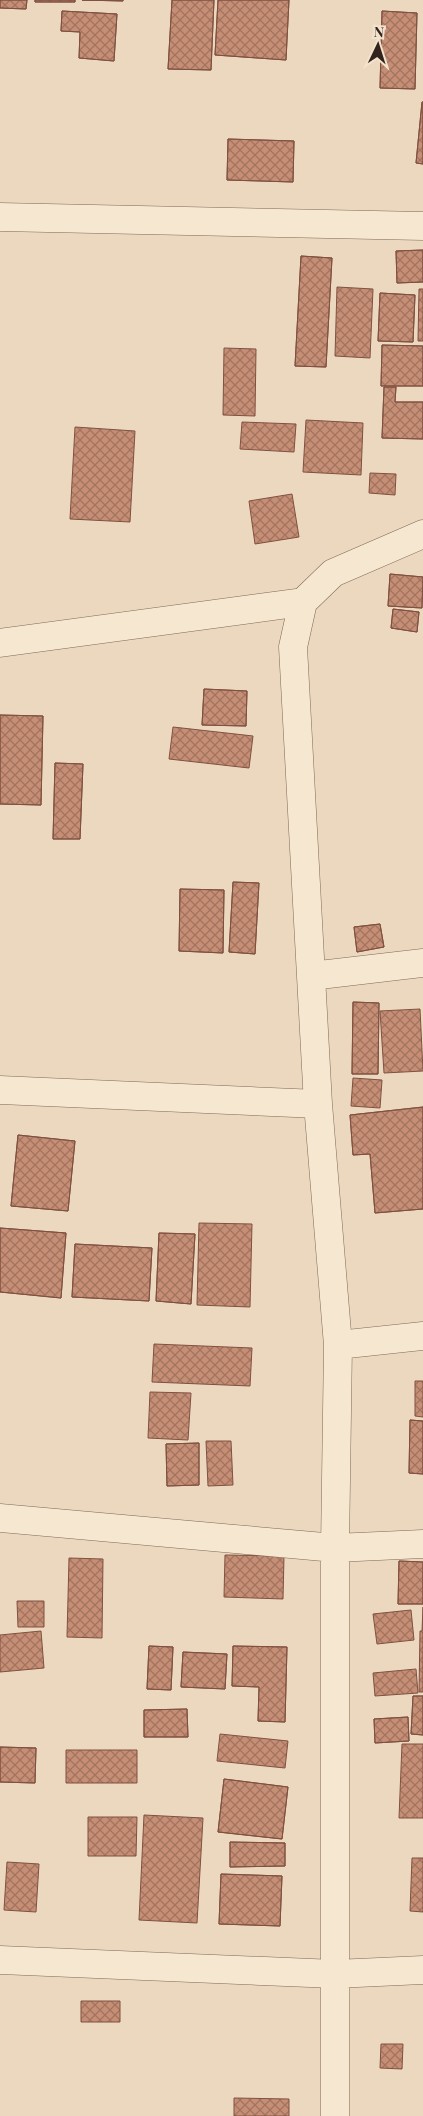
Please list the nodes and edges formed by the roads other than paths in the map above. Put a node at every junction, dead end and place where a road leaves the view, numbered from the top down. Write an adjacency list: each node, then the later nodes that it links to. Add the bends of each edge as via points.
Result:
1 (0, 217): 2 (street)
2 (423, 226)
3 (423, 534): 4 (street, via 333,573)
4 (303, 602): 5 (street); 7 (street, via 293,647)
5 (0, 643)
6 (423, 963): 7 (street)
7 (311, 976): 9 (street)
8 (0, 1090): 9 (street)
9 (318, 1104): 11 (street)
10 (423, 1336): 11 (street)
11 (338, 1345): 14 (street)
12 (0, 1518): 14 (street)
13 (423, 1544): 14 (street)
14 (335, 1548): 17 (street)
15 (0, 1960): 17 (street)
16 (423, 1970): 17 (street)
17 (335, 1974): 18 (street)
18 (336, 2116)

